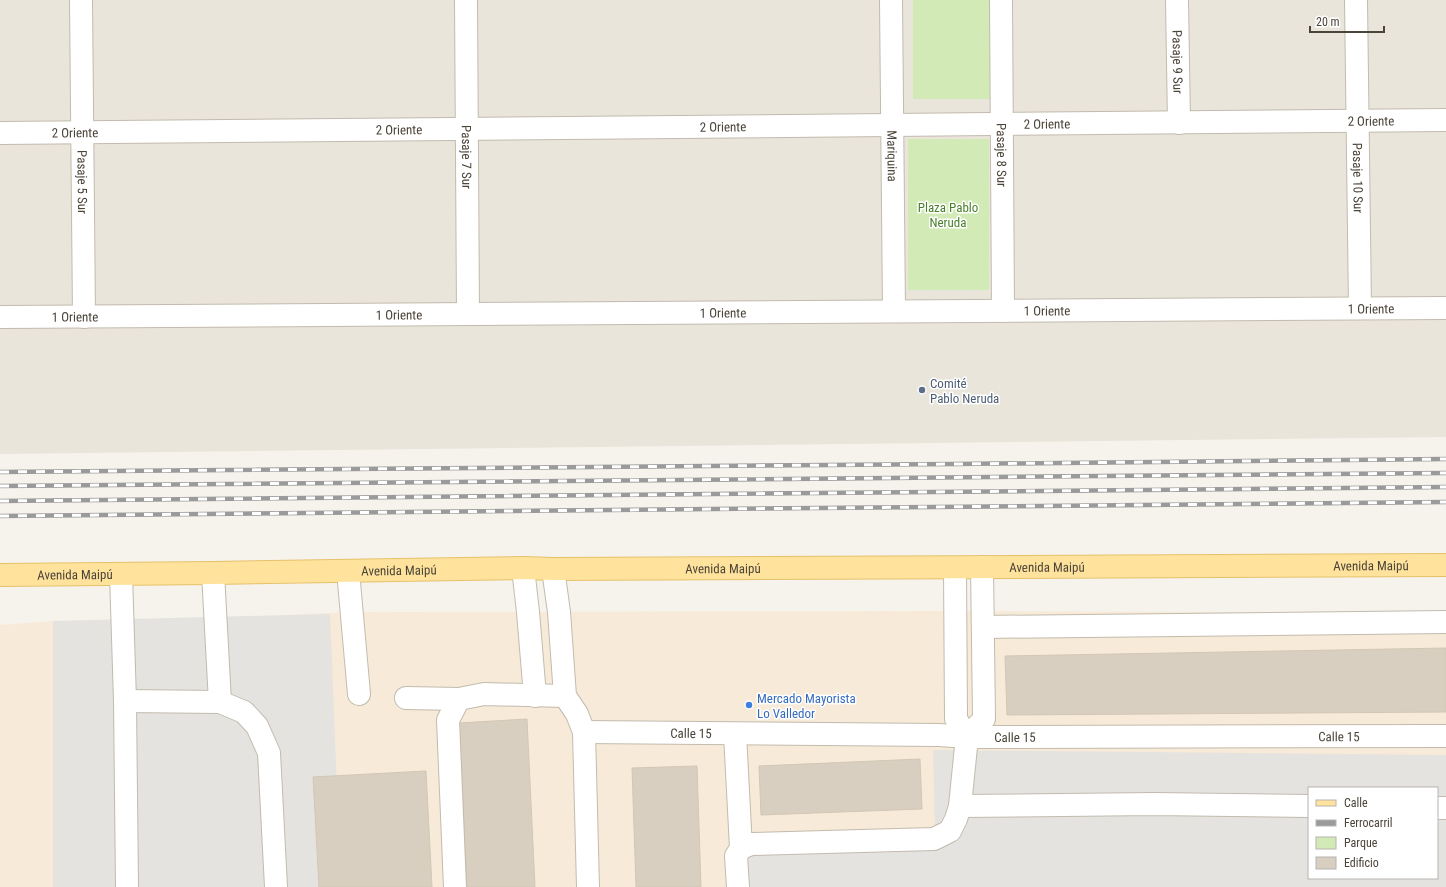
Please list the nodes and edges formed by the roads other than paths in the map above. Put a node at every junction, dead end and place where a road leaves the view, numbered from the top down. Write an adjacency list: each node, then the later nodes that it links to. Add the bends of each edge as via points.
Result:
1 (81, 0): 13 (street, Pasaje 5 Sur)
2 (466, 0): 12 (street, Pasaje 7 Sur)
3 (891, 0): 11 (street, Mariquina)
4 (1001, 0): 10 (street, Pasaje 8 Sur)
5 (1178, 0): 9 (street, Pasaje 9 Sur)
6 (1356, 0): 8 (street, Pasaje 10 Sur)
7 (1446, 120): 8 (street, 2 Oriente)
8 (1357, 121): 9 (street, 2 Oriente); 15 (street, Pasaje 10 Sur)
9 (1179, 123): 10 (street, 2 Oriente)
10 (1001, 125): 11 (street, 2 Oriente); 18 (street, Pasaje 8 Sur)
11 (892, 126): 12 (street, 2 Oriente); 17 (street, Mariquina)
12 (467, 129): 13 (street, 2 Oriente); 19 (street, Pasaje 7 Sur)
13 (82, 132): 14 (street, 2 Oriente); 21 (street, Pasaje 5 Sur)
14 (0, 133)
15 (1360, 308): 16 (street, 1 Oriente); 18 (street, 1 Oriente)
16 (1446, 308)
17 (894, 311): 18 (street, 1 Oriente); 19 (street, 1 Oriente)
18 (1003, 311)
19 (468, 314): 21 (street, 1 Oriente)
20 (0, 317): 21 (street, 1 Oriente)
21 (84, 317)
22 (1446, 565): 25 (main road, Avenida Maipú)
23 (523, 568): 26 (main road, Avenida Maipú); 27 (main road, Avenida Maipú); 34 (street)
24 (955, 568): 25 (main road, Avenida Maipú); 26 (main road, Avenida Maipú); 43 (street, via 956,719)
25 (982, 568): 32 (street)
26 (553, 569): 35 (street)
27 (348, 570): 28 (main road, Avenida Maipú); 33 (street)
28 (213, 573): 29 (main road, Avenida Maipú); 39 (street)
29 (121, 574): 30 (main road, Avenida Maipú); 38 (street)
30 (0, 575)
31 (1446, 622): 32 (street)
32 (983, 627): 43 (street, via 984,719)
33 (359, 694)
34 (535, 696): 35 (street); 37 (street, via 484,694)
35 (565, 696): 40 (street, via 577,714)
36 (406, 698): 37 (street)
37 (459, 699): 49 (street, via 448,720)
38 (125, 702): 39 (street); 47 (street)
39 (220, 702): 48 (street, via 244,712 257,726 269,753)
40 (584, 732): 41 (street, Calle 15); 50 (street)
41 (735, 734): 43 (street, Calle 15); 46 (street)
42 (1446, 736): 43 (street, Calle 15)
43 (967, 737): 44 (street)
44 (960, 806): 45 (street); 46 (street, via 950,831 934,839 751,844)
45 (1308, 806)
46 (741, 848): 51 (street, via 736,856)
47 (127, 887)
48 (276, 887)
49 (455, 887)
50 (588, 887)
51 (738, 887)

